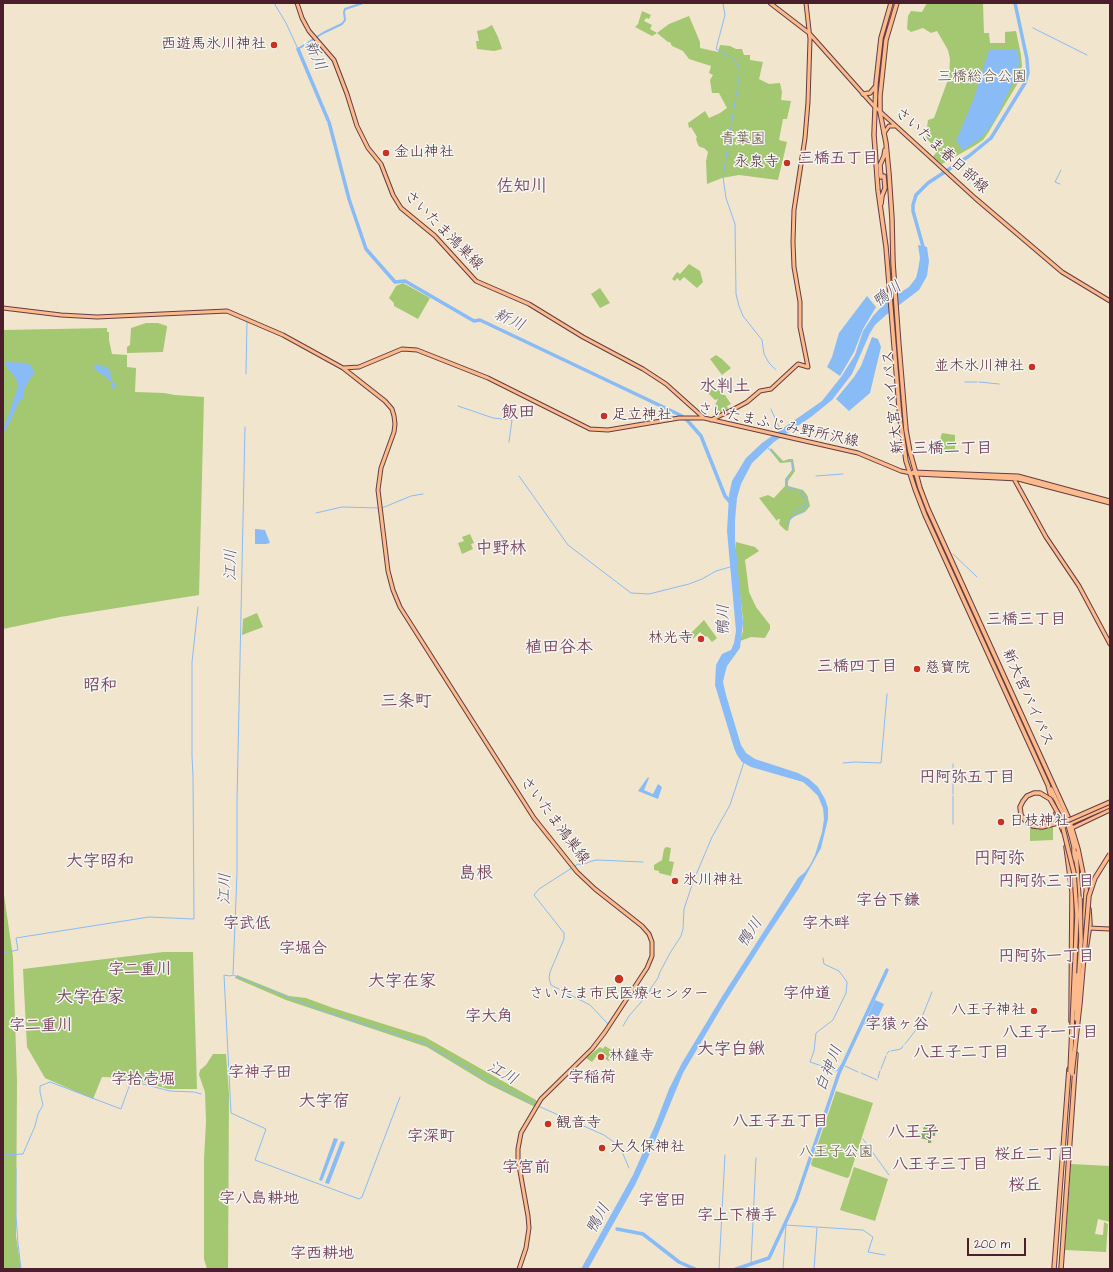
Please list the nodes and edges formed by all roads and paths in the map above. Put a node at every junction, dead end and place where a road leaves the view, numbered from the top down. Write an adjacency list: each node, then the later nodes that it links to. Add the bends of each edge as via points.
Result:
1 (297, 3): 18 (main road, さいたま鴻巣線, via 308,31 334,60 356,123 368,148 380,164 399,206 435,236 476,281 529,304 643,369 666,384)
2 (770, 3): 6 (main road, さいたま春日部線)
3 (806, 3): 6 (main road)
4 (891, 3): 7 (highway, 新大宮バイパス, via 881,38)
5 (897, 3): 10 (highway, 新大宮バイパス, via 886,40)
6 (809, 33): 8 (main road, さいたま春日部線); 19 (main road, via 806,133 797,185 793,234 800,327 808,367 798,364 771,389 760,391 746,402)
7 (876, 83): 8 (highway, via 872,92); 9 (highway, 新大宮バイパス)
8 (863, 94): 9 (main road, さいたま春日部線)
9 (874, 106): 10 (main road, さいたま春日部線); 14 (highway, 新大宮バイパス, via 875,165)
10 (880, 112): 11 (main road, さいたま春日部線); 12 (highway, 新大宮バイパス)
11 (895, 126): 12 (main road, via 888,126); 15 (main road, さいたま春日部線, via 1062,272)
12 (884, 133): 13 (highway, 新大宮バイパス)
13 (885, 139): 14 (highway, via 884,156 880,164 885,188); 21 (highway, 新大宮バイパス, via 906,430)
14 (881, 212): 20 (highway, 新大宮バイパス, via 900,419)
15 (1110, 301)
16 (3, 308): 17 (main road, via 112,318 227,312 277,332)
17 (343, 368): 18 (main road, さいたまふじみ野所沢線, via 359,367 398,350 412,349 482,376 590,429 608,430 679,418); 45 (main road, さいたま鴻巣線, via 386,401 394,416 394,432 381,468 378,490 388,571 400,607 534,818 579,874 642,926 652,942 652,956 647,968 605,1032 546,1094 523,1129 518,1160 529,1225 526,1248)
18 (704, 418): 19 (main road, さいたまふじみ野所沢線)
19 (711, 420): 20 (main road, さいたまふじみ野所沢線, via 858,453)
20 (909, 473): 21 (main road); 25 (highway, 新大宮バイパス, via 925,515)
21 (915, 473): 22 (main road); 29 (highway, 新大宮バイパス, via 928,509)
22 (1013, 476): 23 (main road); 24 (main road, via 1046,537 1079,586)
23 (1110, 502)
24 (1110, 644)
25 (1048, 785): 29 (highway); 32 (highway, 新大宮バイパス, via 1064,833)
26 (1110, 802): 44 (highway, bridge, via 1069,820 1062,822 1054,825 1044,827 1027,823 1021,816 1020,807 1024,799 1032,794 1041,794 1049,798 1061,821 1063,828 1072,861 1077,925)
27 (1110, 806): 29 (main road)
28 (1110, 810): 29 (main road)
29 (1070, 826): 30 (highway, 新大宮バイパス)
30 (1076, 848): 32 (highway); 33 (highway, 新大宮バイパス); 44 (highway, bridge, via 1082,925)
31 (1110, 854): 44 (highway, bridge, via 1095,878 1089,896)
32 (1071, 873): 34 (highway, 新大宮バイパス)
33 (1086, 883): 36 (highway); 37 (highway, 新大宮バイパス)
34 (1072, 928): 35 (main road); 39 (highway, 新大宮バイパス)
35 (1079, 928): 36 (main road); 39 (highway)
36 (1084, 928): 37 (main road)
37 (1089, 928): 38 (main road); 40 (highway, 新大宮バイパス)
38 (1110, 929)
39 (1072, 959): 43 (highway, 新大宮バイパス)
40 (1084, 973): 41 (highway, via 1078,983); 46 (highway, 新大宮バイパス)
41 (1074, 999)
42 (1079, 1000): 43 (highway)
43 (1071, 1023): 46 (highway, 新大宮バイパス)
44 (1071, 1073): 46 (highway)
45 (518, 1269)
46 (1057, 1269)

